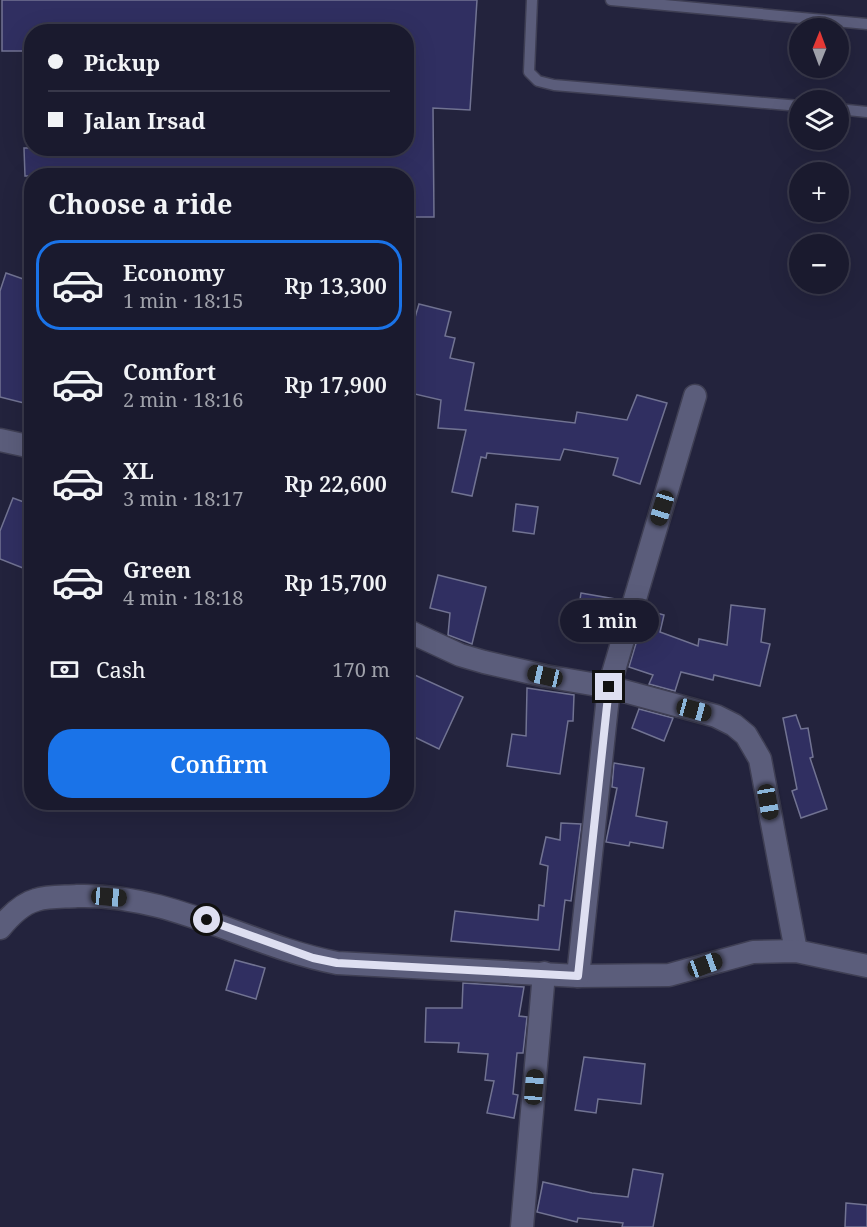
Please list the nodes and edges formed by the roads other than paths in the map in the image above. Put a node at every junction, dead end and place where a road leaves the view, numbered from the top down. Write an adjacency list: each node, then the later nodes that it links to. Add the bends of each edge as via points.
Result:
1 (532, 0): 4 (lane, via 529,72 538,81)
2 (611, 0): 3 (lane)
3 (867, 24)
4 (789, 105)
5 (849, 110): 6 (lane)
6 (867, 112)
7 (695, 396): 11 (street)
8 (0, 440): 9 (street)
9 (24, 445)
10 (414, 634): 11 (street, via 484,662)
11 (609, 687): 13 (street, via 716,716 746,735 760,759); 16 (street)
12 (0, 928): 15 (street, via 12,914 34,900 93,896 187,913 337,963)
13 (796, 951): 14 (street); 16 (street, via 753,952 669,975)
14 (867, 966)
15 (544, 973): 16 (street); 17 (street)
16 (578, 976)
17 (522, 1227)

